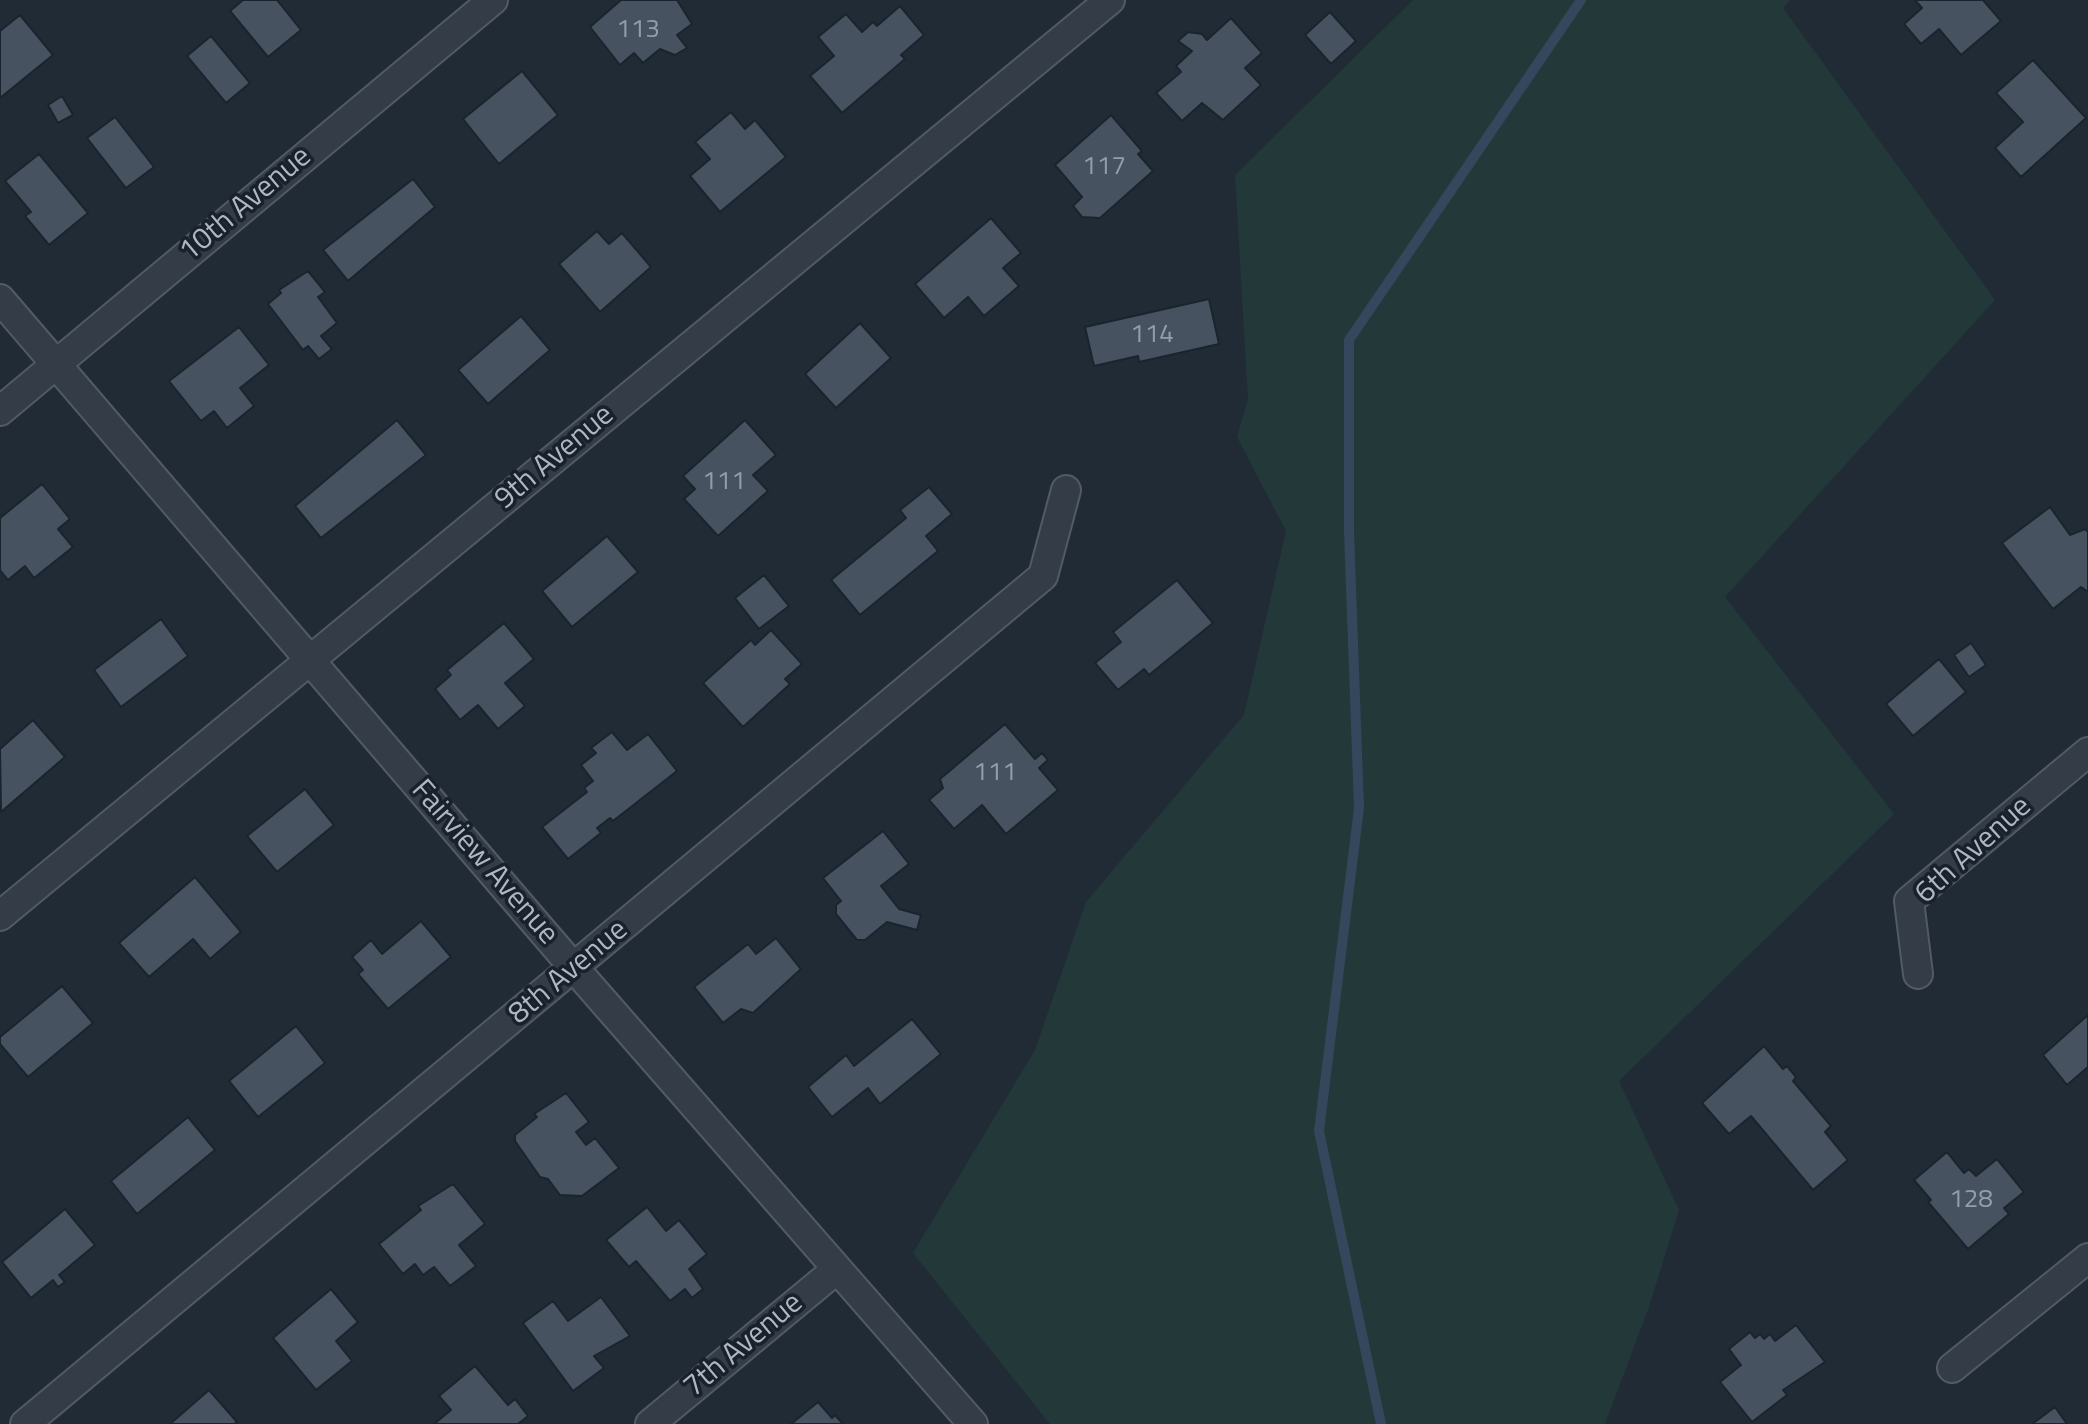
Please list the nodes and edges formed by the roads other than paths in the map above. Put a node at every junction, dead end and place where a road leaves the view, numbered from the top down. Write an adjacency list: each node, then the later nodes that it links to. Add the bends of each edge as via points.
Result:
1 (493, 0): 4 (street, 10th Avenue)
2 (1110, 0): 7 (street, 9th Avenue)
3 (0, 299): 4 (street, Fairview Avenue)
4 (56, 363): 5 (street, 10th Avenue); 7 (street, Fairview Avenue)
5 (0, 411)
6 (1066, 490): 10 (street, 8th Avenue, via 1043,576)
7 (311, 661): 9 (street, 9th Avenue); 10 (street, Fairview Avenue)
8 (2088, 752): 11 (street, 6th Avenue, via 1909,901)
9 (0, 916)
10 (575, 969): 13 (street, Fairview Avenue); 15 (street, 8th Avenue)
11 (1918, 974)
12 (2088, 1258): 14 (street)
13 (837, 1269): 16 (street, 7th Avenue); 17 (street, Fairview Avenue)
14 (1952, 1368)
15 (25, 1424)
16 (650, 1424)
17 (973, 1424)

